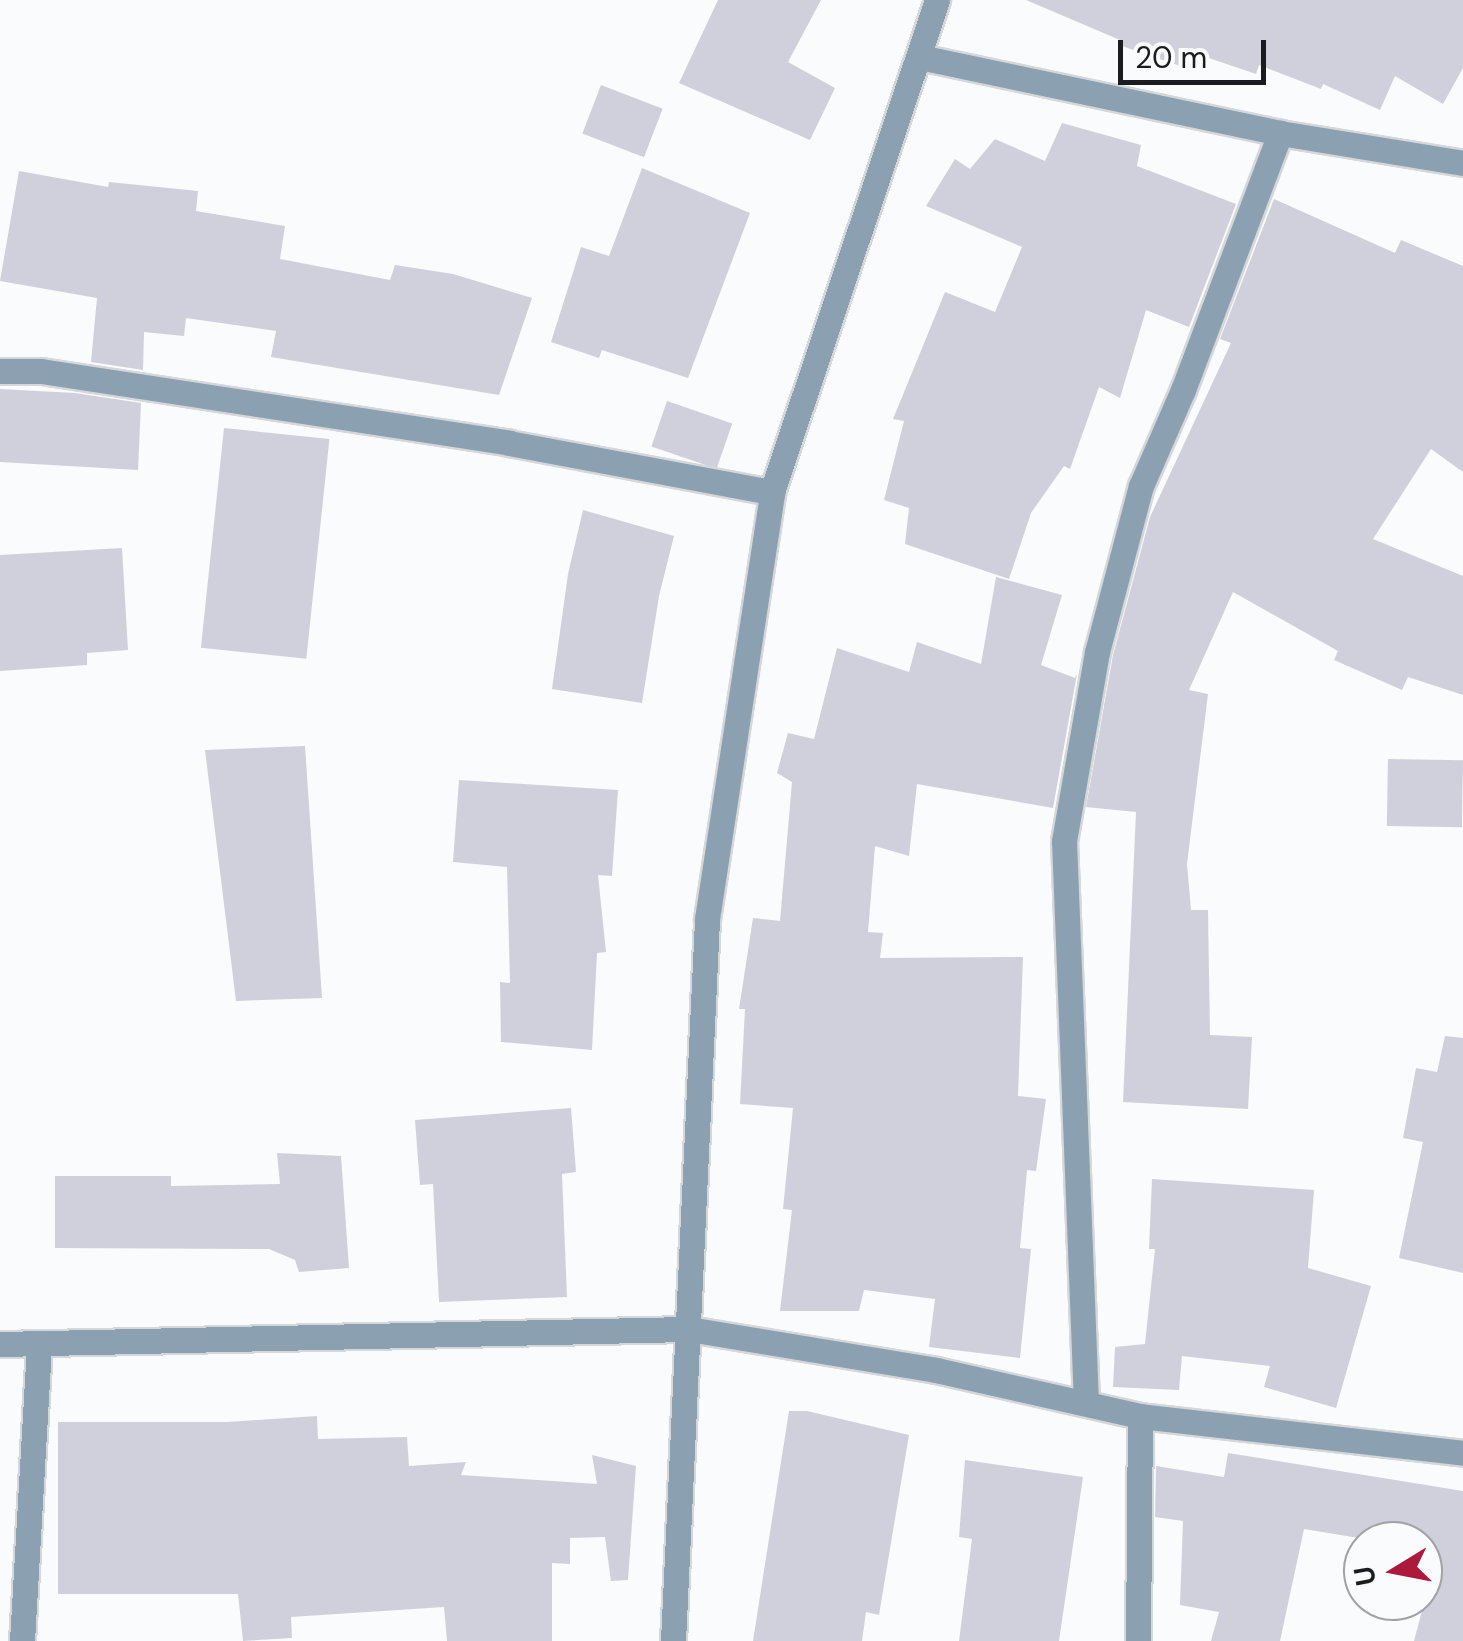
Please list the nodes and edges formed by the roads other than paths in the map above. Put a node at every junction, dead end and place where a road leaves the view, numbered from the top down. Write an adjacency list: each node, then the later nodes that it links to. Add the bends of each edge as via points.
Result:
1 (936, 0): 2 (street)
2 (920, 57): 3 (street); 6 (street)
3 (1280, 132): 4 (street); 10 (street, via 1142,486 1098,652 1064,840)
4 (1463, 163)
5 (0, 371): 6 (street, via 40,371 509,443)
6 (772, 492): 7 (street, via 707,919)
7 (690, 1329): 9 (street); 10 (street); 14 (street)
8 (0, 1344): 9 (street)
9 (39, 1344): 13 (street)
10 (1086, 1403): 11 (street)
11 (1140, 1416): 12 (street); 15 (street)
12 (1463, 1453)
13 (22, 1641)
14 (674, 1641)
15 (1138, 1641)

